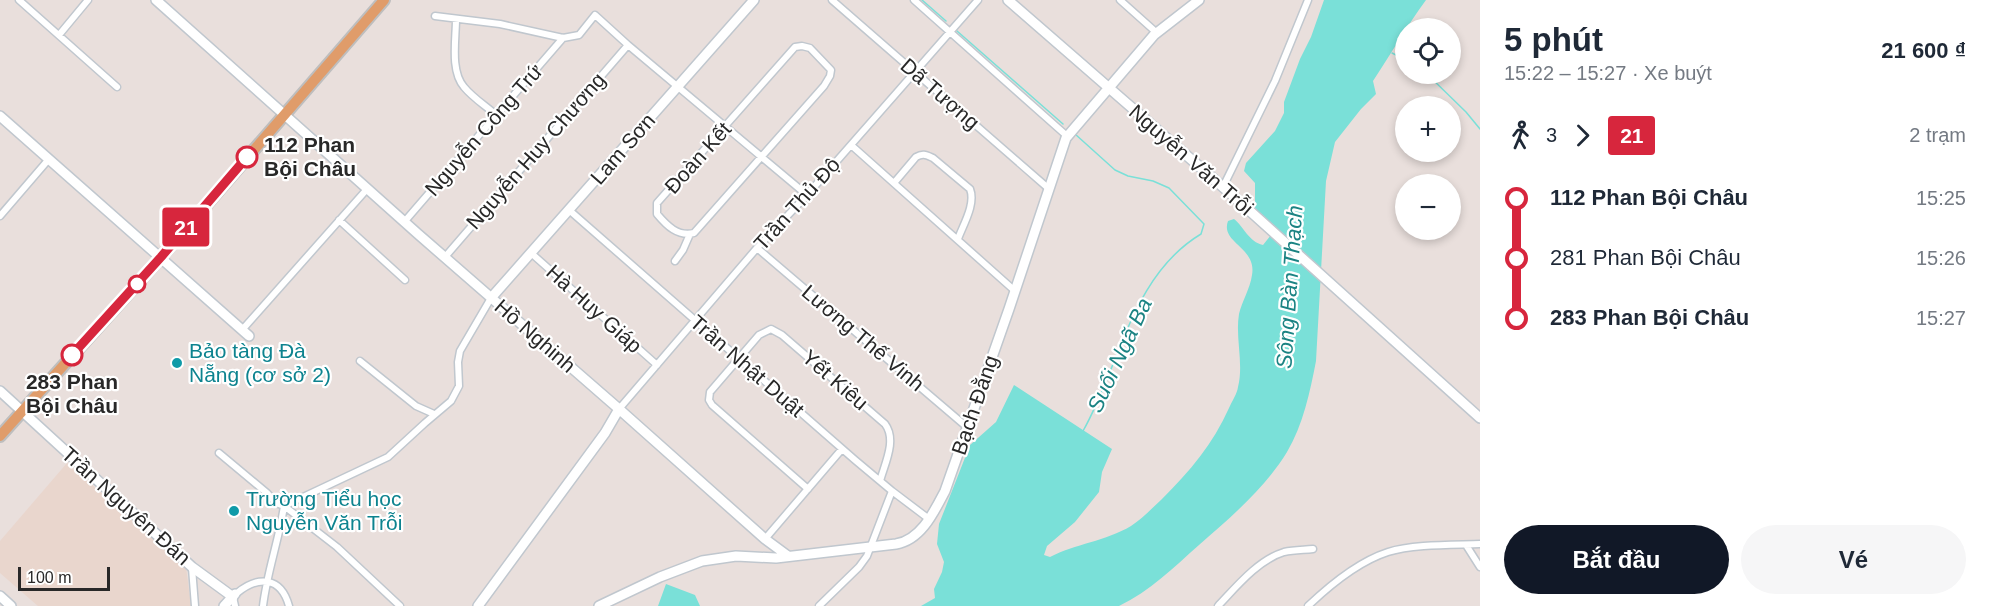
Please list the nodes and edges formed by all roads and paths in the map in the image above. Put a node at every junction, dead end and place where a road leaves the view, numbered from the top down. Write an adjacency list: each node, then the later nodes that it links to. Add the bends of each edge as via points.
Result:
1 (19, 0): 17 (street)
2 (88, 0): 17 (street)
3 (156, 0): 24 (street, Hồ Nghinh)
4 (384, 0): 24 (main road)
5 (754, 0): 22 (street, Lam Sơn)
6 (832, 0): 20 (street, Dã Tượng)
7 (914, 0): 15 (street)
8 (978, 0): 15 (street, Trần Thủ Độ)
9 (1008, 0): 23 (street, Nguyễn Văn Trỗi)
10 (1120, 0): 16 (street)
11 (1199, 0): 16 (street, Bạch Đằng)
12 (1308, 0): 33 (street, via 1275,81)
13 (435, 16): 14 (street)
14 (456, 19): 18 (street); 26 (street, via 458,75 465,88)
15 (950, 32): 20 (street, Trần Thủ Độ); 28 (street)
16 (1156, 33): 23 (street, Bạch Đằng)
17 (58, 35): 21 (street)
18 (563, 38): 19 (street, via 579,35 595,15); 26 (street, Nguyễn Công Trứ)
19 (628, 45): 22 (street); 46 (street, Nguyễn Huy Chương)
20 (915, 72): 29 (street, Trần Thủ Độ); 35 (street, Dã Tượng)
21 (117, 87)
22 (678, 87): 27 (street); 37 (street, Lam Sơn)
23 (1108, 87): 28 (street, Bạch Đằng); 33 (street, Nguyễn Văn Trỗi)
24 (284, 113): 34 (street, Hồ Nghinh); 45 (main road)
25 (0, 116): 31 (street)
26 (496, 116): 40 (street, Nguyễn Công Trứ)
27 (726, 127): 30 (street); 30 (street, Đoàn Kết, via 795,47 810,48 831,70 830,76); 41 (street, Đoàn Kết, via 657,203 657,214 662,220 677,232)
28 (1067, 136): 35 (street, Bạch Đằng)
29 (851, 145): 32 (street); 36 (street, Trần Thủ Độ)
30 (762, 157): 36 (street); 41 (street, Đoàn Kết)
31 (50, 159): 38 (street); 45 (street)
32 (894, 183): 42 (street); 42 (street, via 921,154 933,158 970,189 972,202)
33 (1223, 187): 60 (street, Nguyễn Văn Trỗi)
34 (368, 188): 39 (street); 40 (street, Hồ Nghinh)
35 (1048, 188): 49 (street, Bạch Đằng)
36 (807, 195): 43 (street, Trần Thủ Độ)
37 (569, 210): 44 (street, Lam Sơn); 51 (street, Trần Nhật Duật)
38 (0, 216)
39 (339, 220): 48 (street); 52 (street)
40 (405, 221): 46 (street, Hồ Nghinh)
41 (690, 234): 47 (street)
42 (958, 239): 49 (street)
43 (757, 248): 51 (street, Trần Thủ Độ); 61 (street, Lương Thế Vinh)
44 (531, 253): 50 (street, Lam Sơn); 55 (street, Hà Huy Giáp)
45 (161, 257): 52 (street); 58 (main road)
46 (445, 257): 50 (street, Hồ Nghinh)
47 (675, 261)
48 (405, 280)
49 (1015, 291): 61 (street, Bạch Đằng)
50 (491, 298): 57 (street, Hồ Nghinh); 59 (street, via 460,351 458,391)
51 (694, 320): 53 (street, Trần Nhật Duật); 55 (street, Trần Thủ Độ)
52 (246, 333)
53 (739, 359): 63 (street, Trần Nhật Duật); 65 (street, Yết Kiêu, via 759,335 771,329 777,331 876,416 890,430 891,440); 66 (street, via 710,392 709,400)
54 (360, 361): 59 (street, via 416,406)
55 (657, 365): 57 (street, Trần Thủ Độ)
56 (0, 391): 58 (street, Trần Nguyên Đán)
57 (619, 409): 70 (street, Hồ Nghinh); 87 (street)
58 (22, 411): 62 (main road); 76 (street, Trần Nguyên Đán)
59 (434, 414): 68 (street, via 388,457)
60 (1480, 418)
61 (968, 428): 69 (street, Bạch Đằng, via 945,491)
62 (0, 436)
63 (843, 449): 65 (street, Trần Nhật Duật); 66 (street)
64 (219, 453): 68 (street)
65 (880, 481): 67 (street, Trần Nhật Duật)
66 (808, 489): 70 (street)
67 (892, 491): 69 (street, Trần Nhật Duật); 73 (street)
68 (284, 506): 78 (street); 86 (street, via 338,547)
69 (928, 519): 73 (street, Bạch Đằng, via 906,542)
70 (765, 539): 75 (street, Hồ Nghinh)
71 (1480, 544): 72 (street)
72 (1466, 545): 77 (street); 91 (street, via 1386,552 1344,576)
73 (872, 546): 75 (street, Bạch Đằng); 89 (street, via 859,567)
74 (1313, 549): 90 (street, via 1274,556)
75 (788, 556): 88 (street, Bạch Đằng, via 736,556 702,561)
76 (192, 567): 80 (street, Trần Nguyên Đán); 82 (street)
77 (1480, 567)
78 (267, 581): 80 (street, via 250,584); 84 (street); 85 (street, via 278,585)
79 (0, 596): 81 (street)
80 (235, 599): 83 (street)
81 (11, 606)
82 (195, 606)
83 (224, 606)
84 (263, 606)
85 (289, 606)
86 (400, 606)
87 (478, 606)
88 (599, 606)
89 (819, 606)
90 (1218, 606)
91 (1308, 606)

